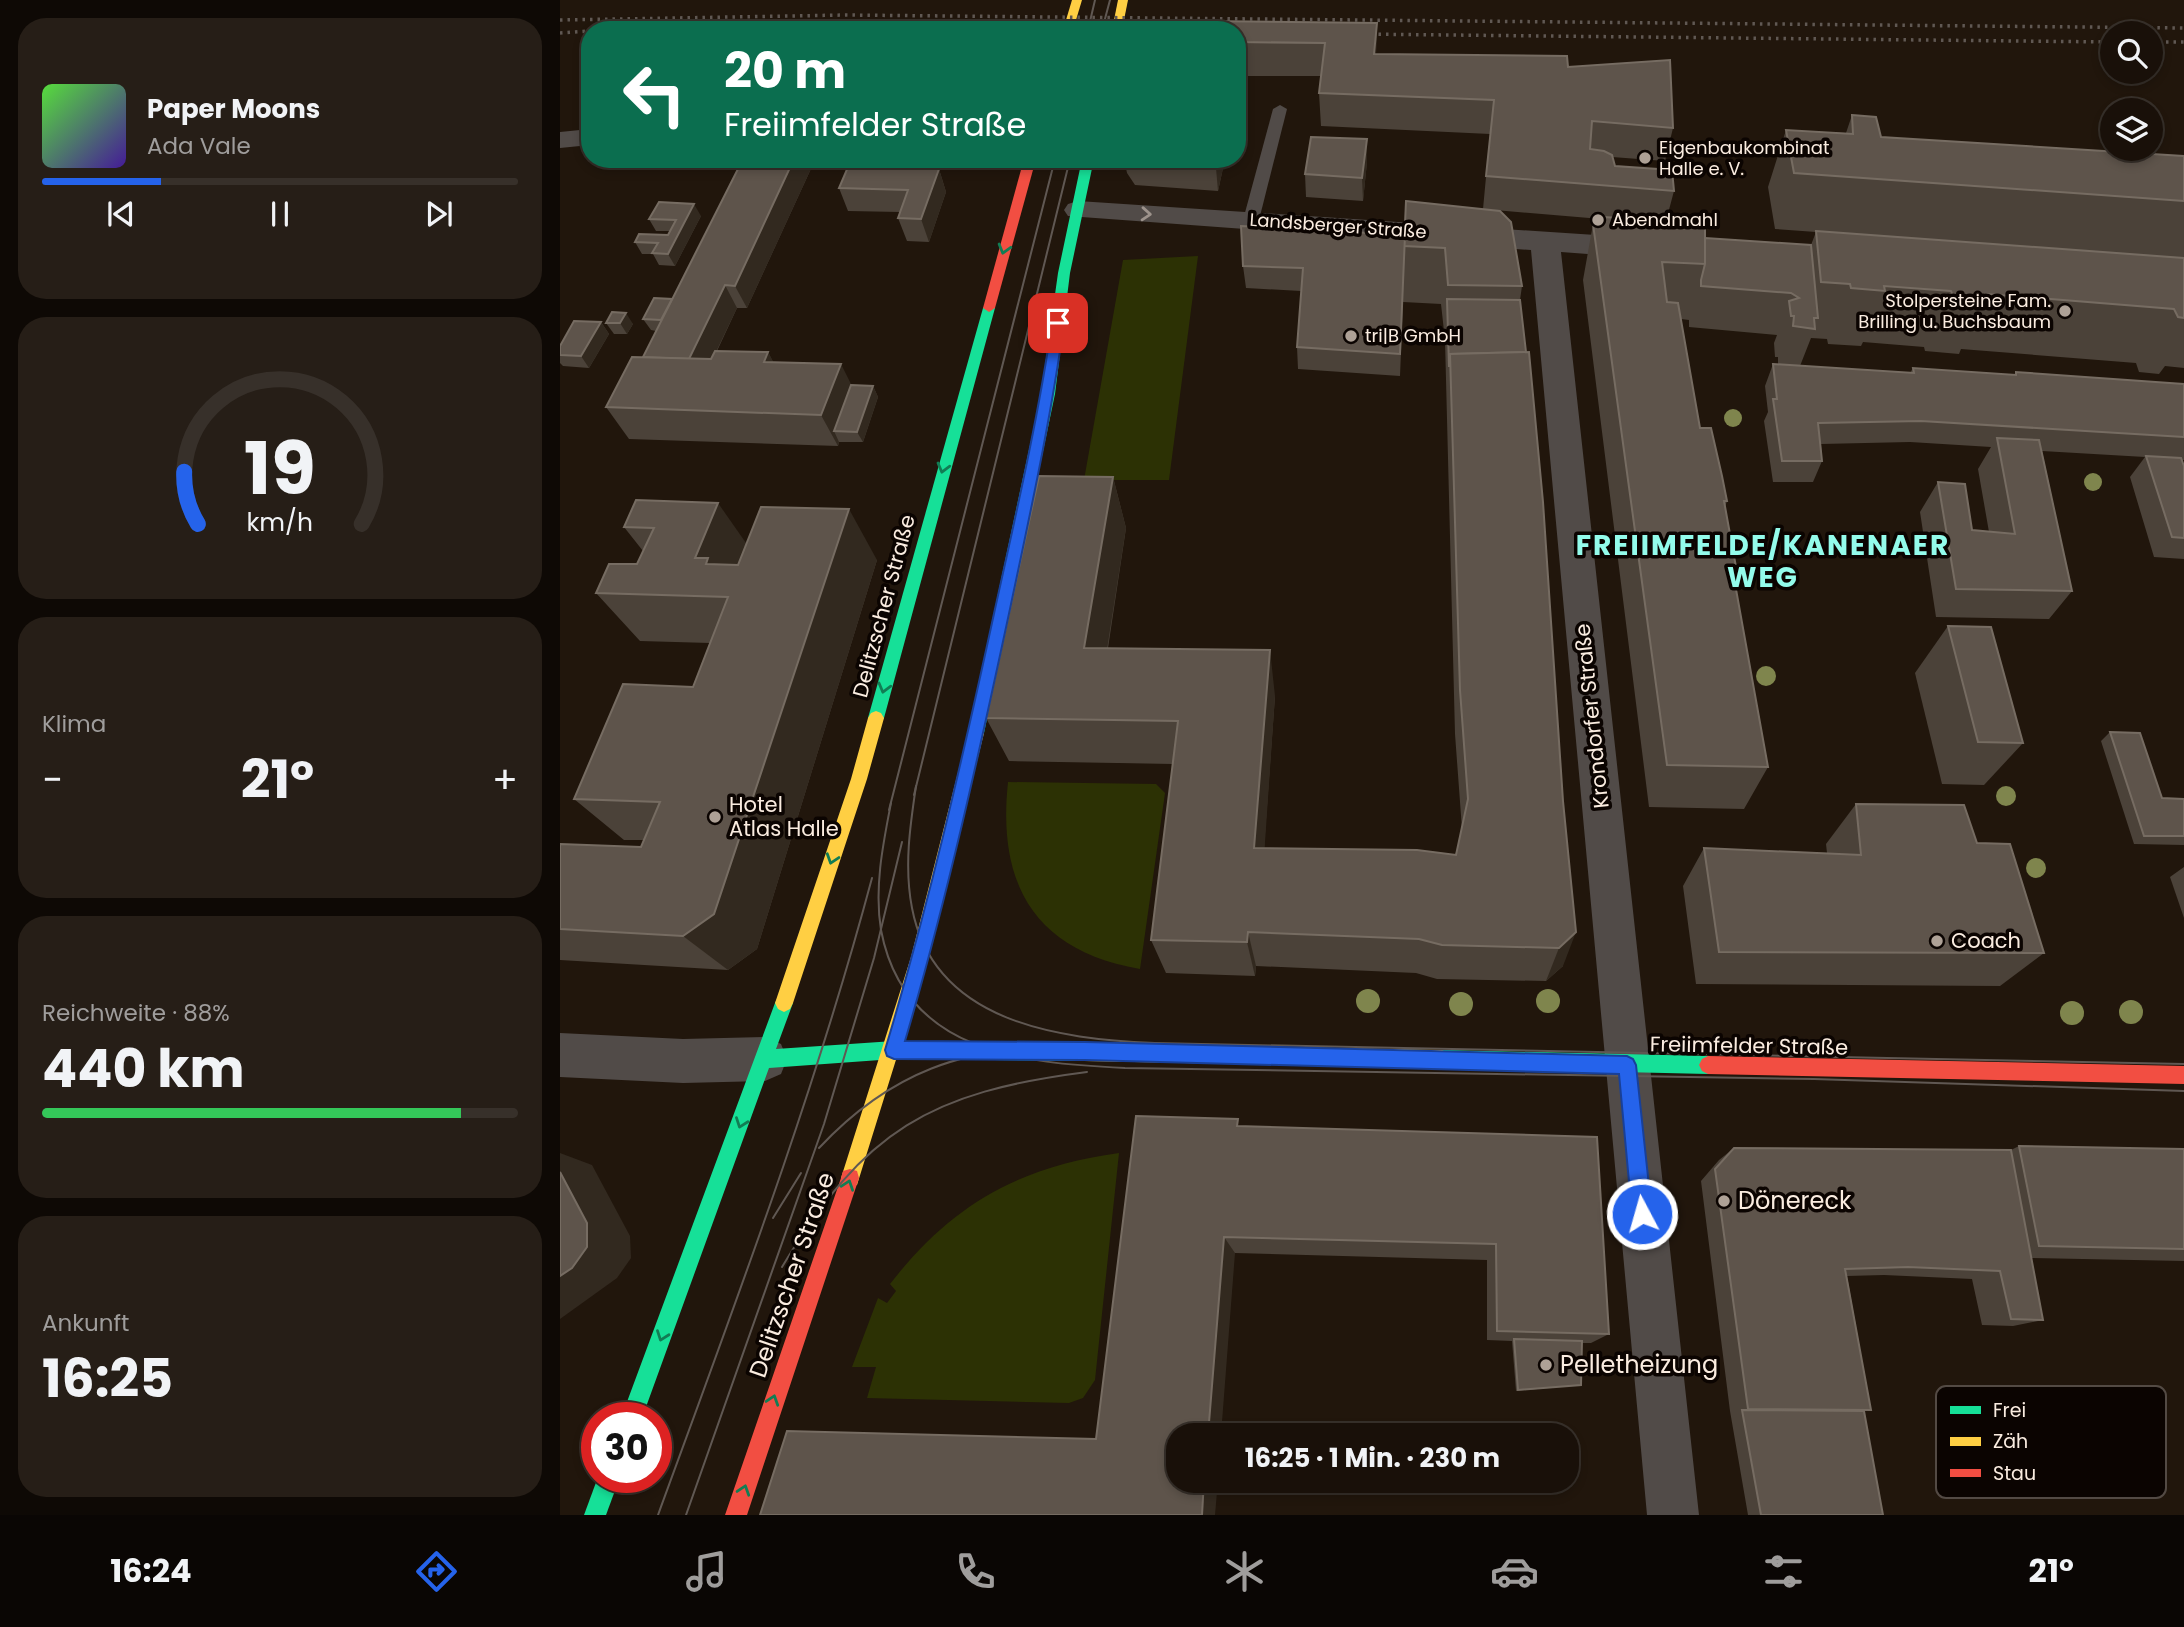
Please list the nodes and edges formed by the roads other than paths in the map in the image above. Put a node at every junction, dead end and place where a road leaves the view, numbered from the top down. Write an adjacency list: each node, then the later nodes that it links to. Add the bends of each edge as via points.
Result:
1 (1077, 0): 3 (main road)
2 (1123, 0): 4 (main road)
3 (1071, 21)
4 (1118, 21)
5 (1280, 109): 11 (lane)
6 (581, 138): 7 (street)
7 (560, 141)
8 (1027, 168): 16 (main road, Delitzscher Straße, one-way to 16, via 859,779)
9 (1086, 168): 10 (main road, Delitzscher Straße)
10 (1078, 210): 11 (street, Landsberger Straße, one-way to 11); 14 (main road, Delitzscher Straße, via 1064,272 1050,384 965,783)
11 (1251, 220): 12 (street, Landsberger Straße)
12 (1545, 241): 13 (street, Landsberger Straße); 17 (street, Krondorfer Straße)
13 (1670, 250)
14 (894, 1050): 16 (main road); 17 (main road, Freiimfelder Straße); 22 (main road, Delitzscher Straße, one-way to 14)
15 (560, 1055): 16 (street, via 683,1061)
16 (765, 1059): 19 (main road, Delitzscher Straße, one-way to 19)
17 (1627, 1065): 18 (main road, Freiimfelder Straße); 23 (street, Krondorfer Straße)
18 (2184, 1075)
19 (637, 1402)
20 (603, 1493): 21 (main road)
21 (595, 1515)
22 (736, 1515)
23 (1674, 1515)

